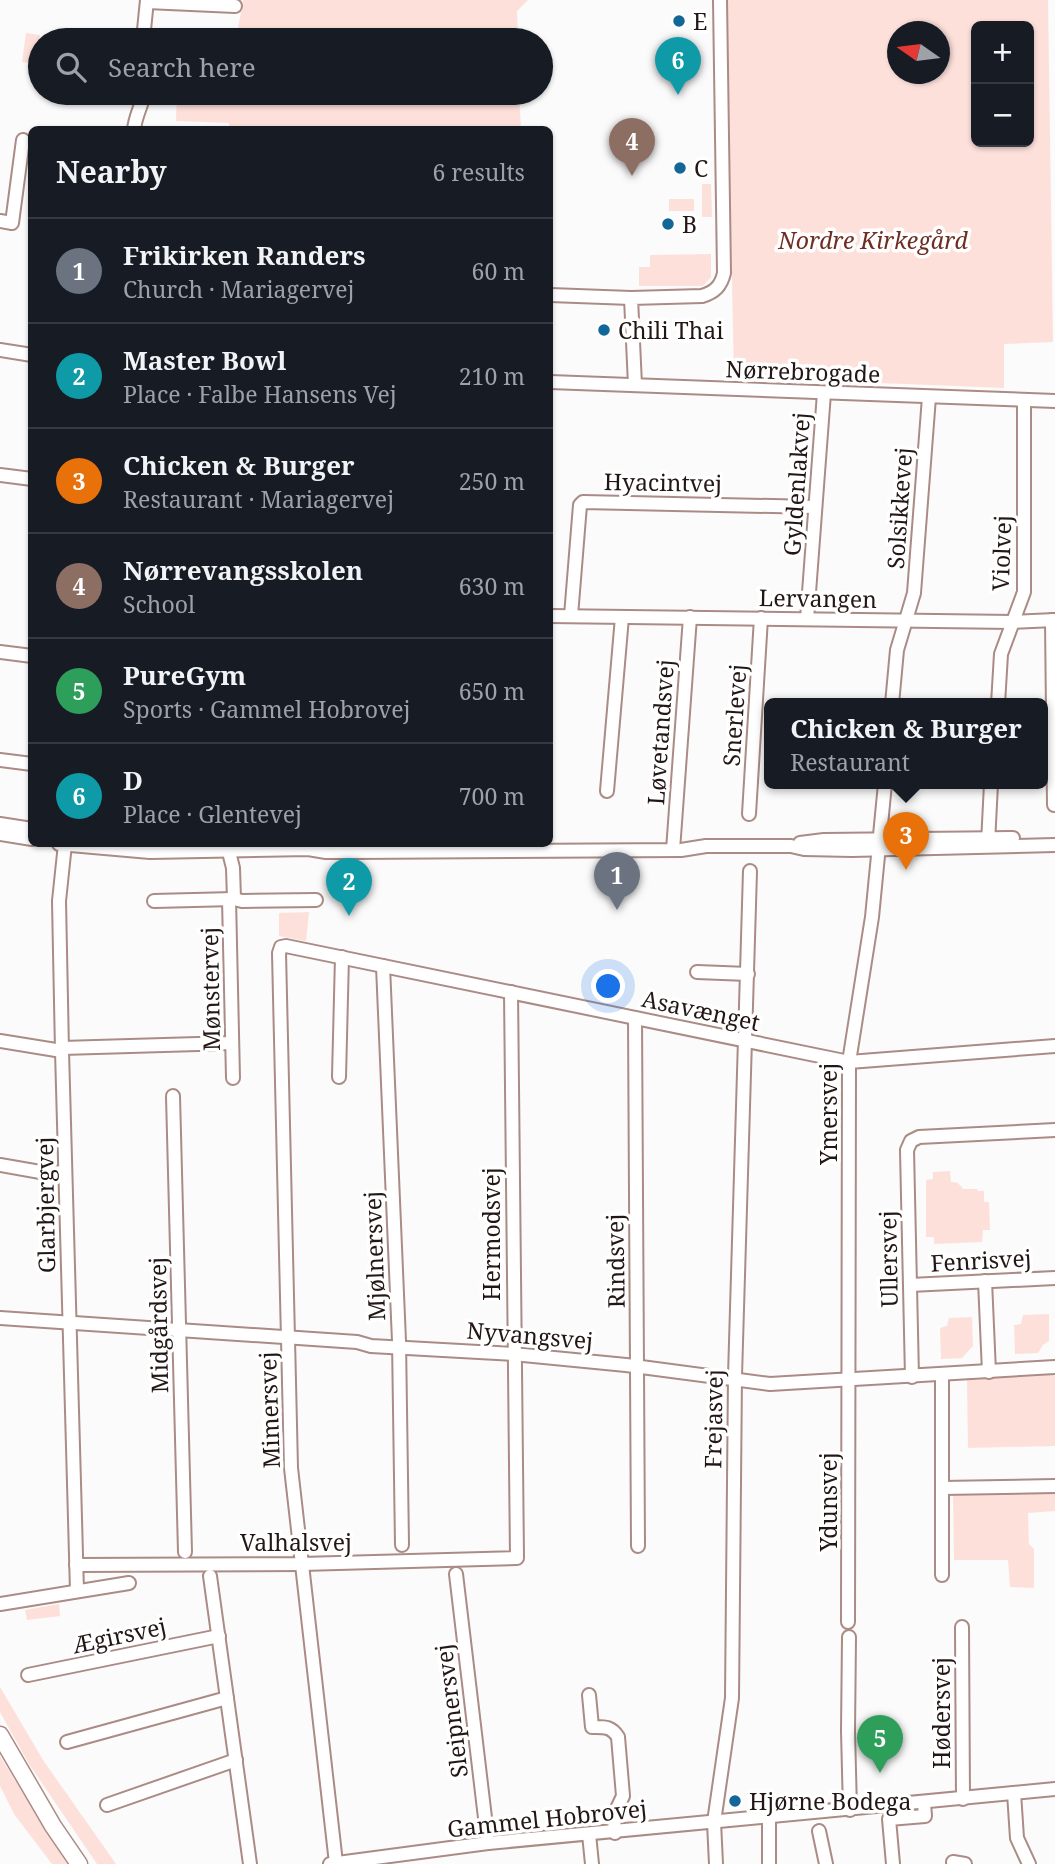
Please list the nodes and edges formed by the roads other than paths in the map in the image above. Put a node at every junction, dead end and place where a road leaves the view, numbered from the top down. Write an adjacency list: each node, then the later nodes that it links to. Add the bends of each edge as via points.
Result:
1 (720, 0): 10 (street, via 722,282 702,296)
2 (147, 1): 3 (street); 4 (street)
3 (235, 6)
4 (145, 28)
5 (141, 105): 6 (street)
6 (134, 126)
7 (23, 140): 8 (street, via 12,223)
8 (0, 221)
9 (553, 295): 10 (street)
10 (631, 298): 14 (street)
11 (0, 350): 12 (street)
12 (28, 354)
13 (553, 382): 14 (street, Nørrebrogade)
14 (635, 385): 15 (street, Nørrebrogade)
15 (824, 393): 16 (street, Nørrebrogade); 21 (street, Gyldenlakvej)
16 (929, 397): 17 (street, Nørrebrogade); 28 (street, Solsikkevej, via 914,593)
17 (1024, 401): 18 (street, Nørrebrogade); 30 (street, Violvej, via 1024,592)
18 (1055, 401)
19 (0, 475): 20 (street)
20 (28, 478)
21 (815, 507): 23 (street, Hyacintvej, via 583,502); 27 (street, Gyldenlakvej)
22 (553, 615): 23 (street, Lervangen)
23 (571, 616): 24 (street, Lervangen)
24 (622, 617): 25 (street, Lervangen); 39 (street)
25 (690, 617): 26 (street, Lervangen); 52 (street, Løvetandsvej)
26 (761, 618): 27 (street, Lervangen); 41 (street, Snerlevej)
27 (807, 619): 28 (street, Lervangen)
28 (906, 620): 30 (street, Lervangen); 33 (street, Solsikkevej, via 897,650)
29 (1054, 620): 30 (street, Lervangen); 40 (street)
30 (1013, 622): 34 (street, Violvej, via 1002,654)
31 (0, 652): 32 (street)
32 (28, 656)
33 (893, 698)
34 (998, 698)
35 (0, 760): 36 (street)
36 (28, 764)
37 (885, 789): 49 (street)
38 (991, 789): 47 (street)
39 (607, 791)
40 (1054, 805)
41 (749, 814)
42 (0, 824): 43 (street)
43 (28, 828)
44 (0, 834): 46 (street)
45 (1055, 837): 47 (street); 50 (street)
46 (28, 838)
47 (988, 842): 49 (street); 50 (street)
48 (553, 843): 52 (street)
49 (880, 844): 52 (street, via 824,850); 77 (street, Ymersvej)
50 (1055, 845): 59 (street)
51 (553, 846): 52 (street)
52 (673, 846)
53 (65, 847): 76 (street, Glarbjergvej, via 60,901)
54 (129, 847): 57 (street)
55 (199, 847): 58 (street)
56 (314, 847): 58 (street)
57 (150, 848): 58 (street, via 177,853)
58 (213, 849)
59 (1055, 852)
60 (230, 856): 62 (street, Mønstervej)
61 (750, 871): 69 (street, Frejasvej)
62 (231, 899): 63 (street); 64 (street); 74 (street, Mønstervej)
63 (317, 900)
64 (154, 901)
65 (279, 953): 66 (street, Asavænget, via 286,946); 90 (street, Mimersvej)
66 (342, 957): 67 (street, Asavænget); 78 (street)
67 (383, 966): 70 (street, Asavænget); 91 (street, Mjølnersvej)
68 (697, 972): 69 (street)
69 (748, 974): 73 (street, Frejasvej)
70 (511, 992): 71 (street, Asavænget); 92 (street, Hermodsvej)
71 (635, 1018): 73 (street, Asavænget); 93 (street, Rindsvej)
72 (0, 1041): 76 (street)
73 (746, 1041): 77 (street, Asavænget); 98 (street, Frejasvej)
74 (232, 1044): 76 (street); 79 (street, Mønstervej)
75 (1055, 1046): 77 (street, Asavænget)
76 (62, 1050): 83 (street, Glarbjergvej)
77 (849, 1062): 99 (street, Ymersvej)
78 (339, 1077)
79 (233, 1078)
80 (173, 1096): 89 (street, Midgårdsvej)
81 (1055, 1130): 86 (street, Ullersvej, via 911,1141 907,1150)
82 (0, 1165): 83 (street)
83 (65, 1172): 88 (street, Glarbjergvej)
84 (1055, 1278): 85 (street, Fenrisvej)
85 (985, 1281): 86 (street, Fenrisvej); 95 (street)
86 (910, 1285): 97 (street, Ullersvej)
87 (0, 1318): 88 (street, Nyvangsvej)
88 (69, 1323): 89 (street, Nyvangsvej); 107 (street, Glarbjergvej)
89 (179, 1331): 90 (street, Nyvangsvej); 104 (street, Midgårdsvej)
90 (288, 1339): 91 (street, Nyvangsvej); 106 (street, Mimersvej, via 291,1468)
91 (399, 1346): 92 (street, Nyvangsvej); 102 (street, Mjølnersvej)
92 (513, 1354): 93 (street, Nyvangsvej); 105 (street, Hermodsvej)
93 (638, 1366): 98 (street, Nyvangsvej); 103 (street, Rindsvej)
94 (1055, 1367): 95 (street, Nyvangsvej)
95 (989, 1372): 96 (street, Nyvangsvej)
96 (942, 1375): 97 (street, Nyvangsvej); 101 (street)
97 (912, 1377): 99 (street, Nyvangsvej)
98 (735, 1381): 99 (street, Nyvangsvej); 131 (street, Frejasvej, via 732,1698)
99 (850, 1381): 114 (street, Ydunsvej)
100 (1055, 1486): 101 (street)
101 (942, 1488): 109 (street)
102 (402, 1545)
103 (638, 1546)
104 (185, 1552)
105 (517, 1558): 106 (street, Valhalsvej)
106 (302, 1564): 107 (street, Valhalsvej); 136 (street, Mimersvej)
107 (76, 1565): 112 (street)
108 (456, 1574): 135 (street, Sleipnersvej)
109 (942, 1575)
110 (210, 1576): 116 (street)
111 (129, 1583): 112 (street)
112 (77, 1591): 113 (street)
113 (0, 1604)
114 (848, 1622)
115 (962, 1627): 126 (street, Hødersvej)
116 (219, 1636): 118 (street, Ægirsvej); 120 (street)
117 (849, 1637): 129 (street)
118 (29, 1675)
119 (589, 1695): 133 (street, via 592,1727 607,1727 618,1737 623,1796 614,1815)
120 (227, 1698): 122 (street); 123 (street)
121 (0, 1735): 137 (main road)
122 (67, 1742)
123 (236, 1760): 128 (street); 138 (street)
124 (1055, 1789): 125 (street, Gammel Hobrovej)
125 (1014, 1793): 126 (street, Gammel Hobrovej); 144 (street, via 1017,1838)
126 (963, 1799): 127 (street, Gammel Hobrovej)
127 (924, 1803): 129 (street, Gammel Hobrovej); 143 (street, Gammel Hobrovej, via 925,1816 889,1819)
128 (107, 1805)
129 (850, 1810): 130 (street, Gammel Hobrovej)
130 (769, 1817): 131 (street, Gammel Hobrovej); 141 (street)
131 (713, 1822): 133 (street, Gammel Hobrovej); 140 (street, Frejasvej)
132 (819, 1831): 142 (street)
133 (615, 1833): 134 (street, Gammel Hobrovej)
134 (589, 1834): 135 (street, Gammel Hobrovej); 139 (street)
135 (488, 1843): 136 (street, Gammel Hobrovej)
136 (333, 1863)
137 (79, 1864)
138 (250, 1864)
139 (592, 1864)
140 (716, 1864)
141 (769, 1864)
142 (826, 1864)
143 (893, 1864)
144 (1029, 1864)

